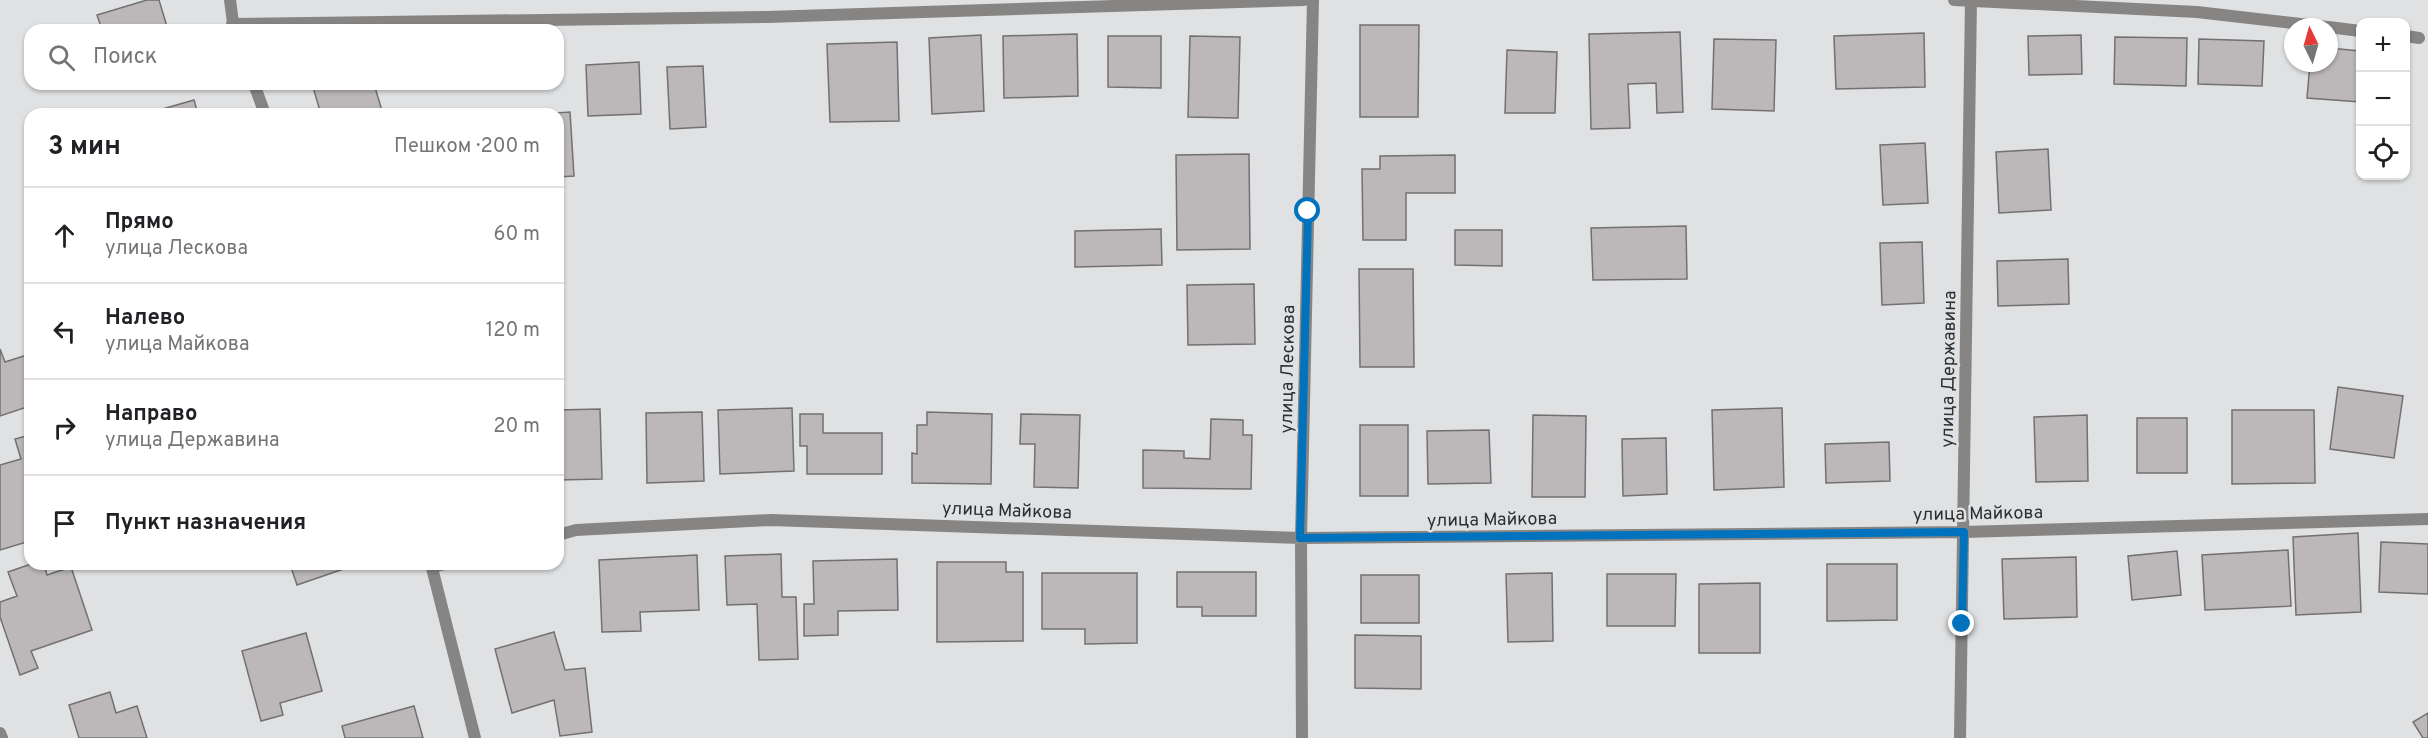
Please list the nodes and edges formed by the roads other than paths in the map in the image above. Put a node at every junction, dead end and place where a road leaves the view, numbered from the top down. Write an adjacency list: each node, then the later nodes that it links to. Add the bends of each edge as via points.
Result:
1 (230, 0): 7 (street)
2 (1304, 0): 8 (street)
3 (1313, 0): 18 (street, улица Лескова)
4 (1954, 0): 5 (street)
5 (1971, 0): 6 (street, via 2197,12); 16 (street, улица Державина)
6 (2284, 22)
7 (233, 24)
8 (390, 24)
9 (2338, 28): 10 (street)
10 (2356, 30)
11 (2410, 37): 12 (street)
12 (2419, 38)
13 (256, 90): 14 (street)
14 (263, 108)
15 (2428, 519): 16 (street, улица Майкова)
16 (1964, 532): 18 (street, улица Майкова); 24 (street, улица Державина)
17 (564, 533): 18 (street, улица Майкова, via 771,520)
18 (1300, 538): 23 (street, улица Лескова)
19 (433, 570): 22 (street)
20 (0, 733): 21 (street)
21 (2, 738)
22 (475, 738)
23 (1302, 738)
24 (1960, 738)

